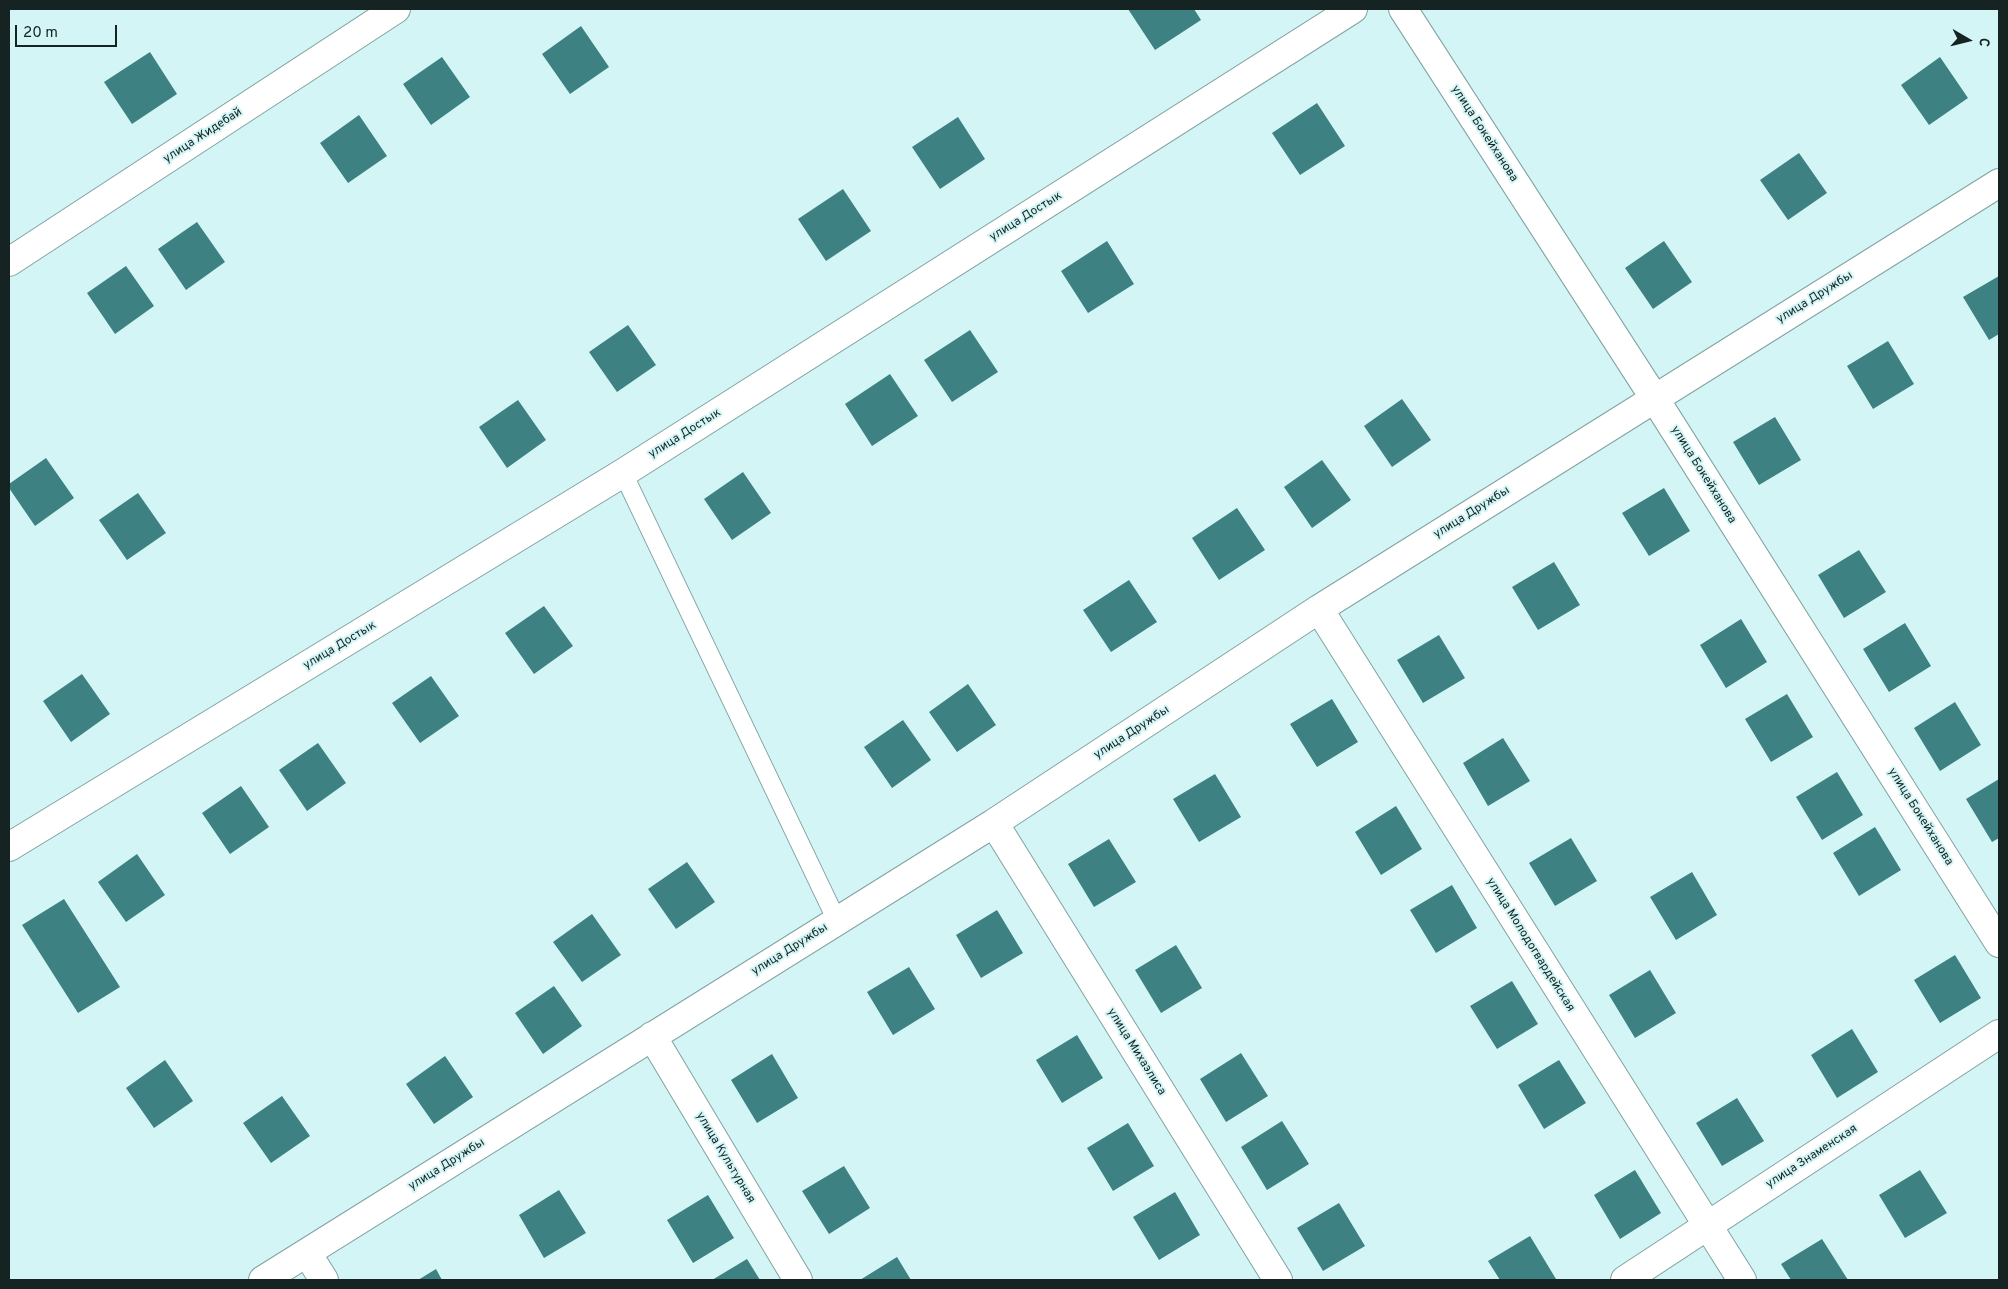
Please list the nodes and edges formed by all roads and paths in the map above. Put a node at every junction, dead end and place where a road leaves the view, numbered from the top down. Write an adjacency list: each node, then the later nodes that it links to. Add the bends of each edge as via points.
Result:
1 (396, 9): 5 (street, улица Жидебай)
2 (1353, 9): 7 (street, улица Достык)
3 (1403, 9): 6 (street, улица Бокейханова)
4 (1999, 183): 6 (street, улица Дружбы)
5 (9, 262)
6 (1655, 398): 8 (street, улица Дружбы); 12 (street, улица Бокейханова)
7 (623, 473): 10 (street, улица Достык); 11 (lane)
8 (1319, 609): 9 (street, улица Дружбы); 15 (street, улица Молодогвардейская)
9 (994, 823): 11 (street, улица Дружбы); 20 (street, улица Михаэлиса)
10 (9, 847)
11 (837, 921): 14 (street, улица Дружбы)
12 (1999, 943)
13 (1999, 1034): 15 (street, улица Знаменская)
14 (652, 1036): 16 (street, улица Дружбы); 19 (street, улица Культурная)
15 (1707, 1226): 21 (street, улица Знаменская); 22 (street, улица Молодогвардейская)
16 (307, 1253): 17 (street, улица Дружбы); 18 (street)
17 (263, 1280)
18 (324, 1280)
19 (798, 1280)
20 (1278, 1280)
21 (1625, 1280)
22 (1742, 1280)

